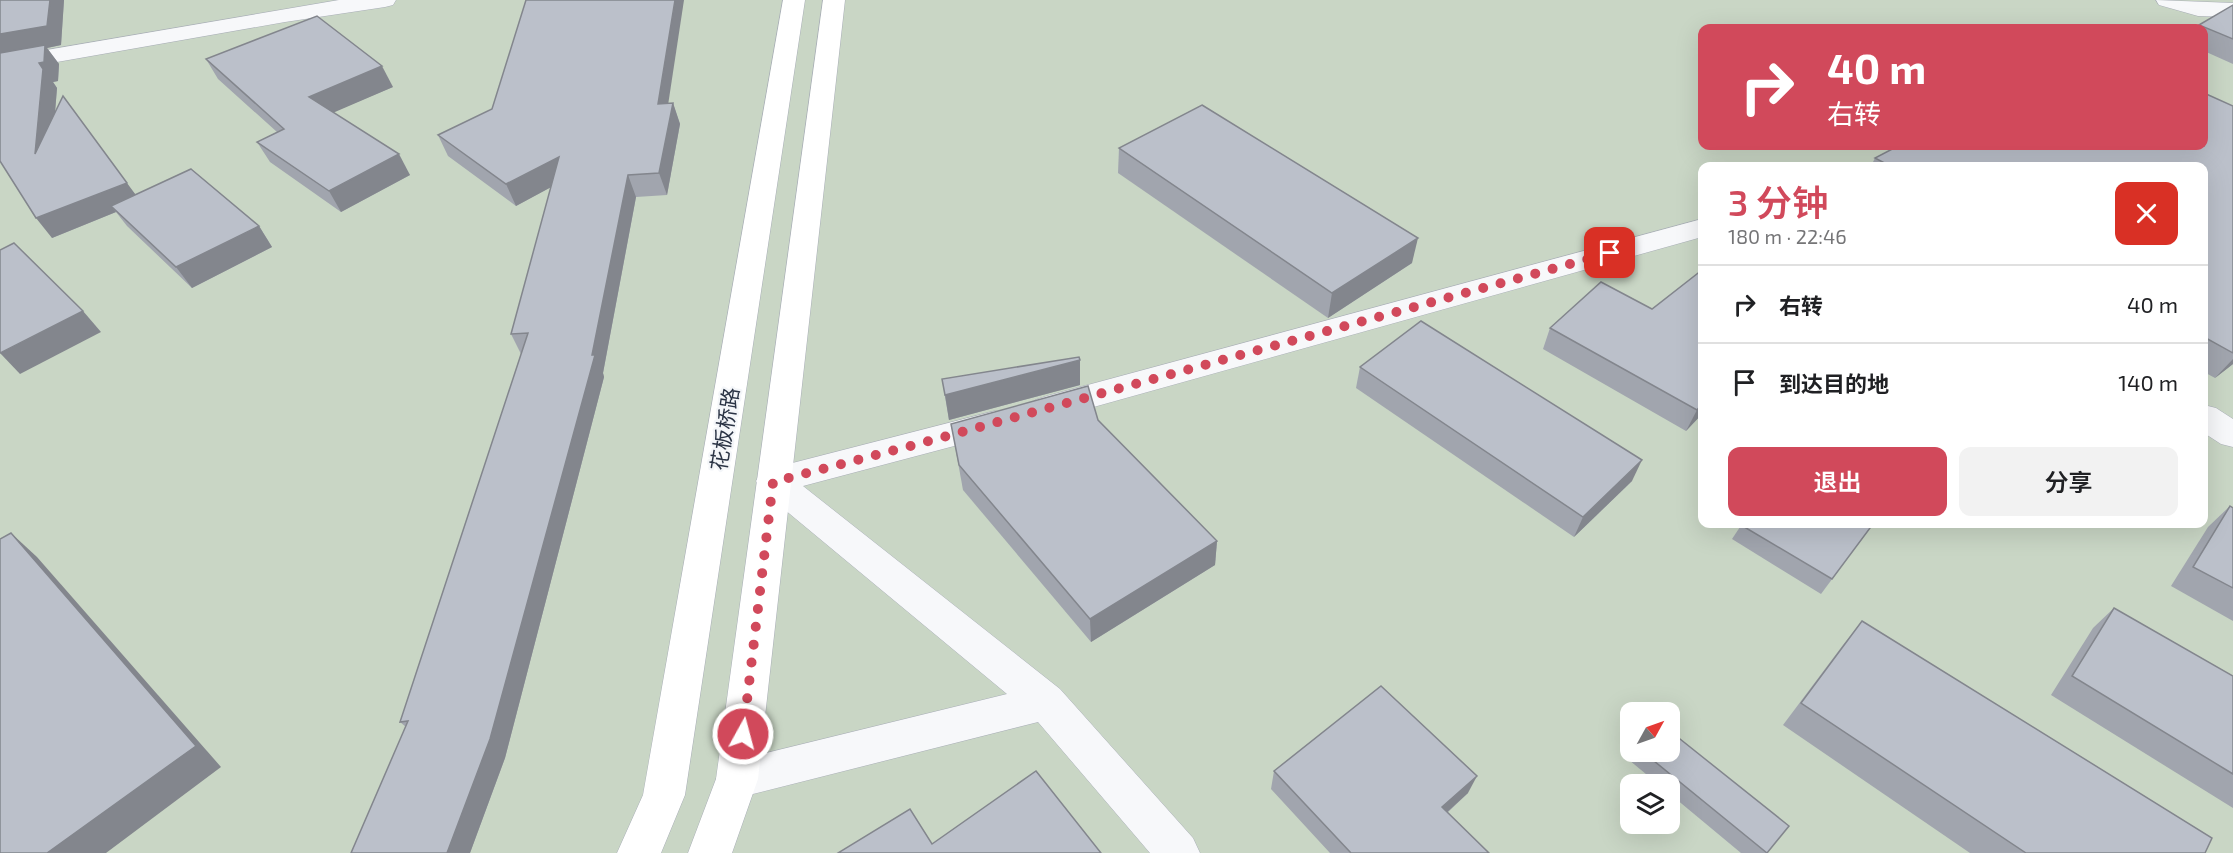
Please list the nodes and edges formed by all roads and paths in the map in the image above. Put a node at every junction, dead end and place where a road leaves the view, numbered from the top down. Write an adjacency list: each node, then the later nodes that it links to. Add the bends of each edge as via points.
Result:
1 (385, 0): 6 (street)
2 (794, 0): 13 (street, 花板桥路, via 664,795)
3 (834, 0): 10 (street)
4 (2168, 0): 5 (street, via 2198,9)
5 (2233, 10)
6 (0, 65)
7 (1698, 229): 10 (street)
8 (2208, 419): 9 (street)
9 (2233, 435)
10 (773, 482): 11 (street); 12 (street)
11 (1046, 702): 12 (street); 15 (street)
12 (737, 779): 14 (street)
13 (639, 853)
14 (710, 853)
15 (1178, 853)

